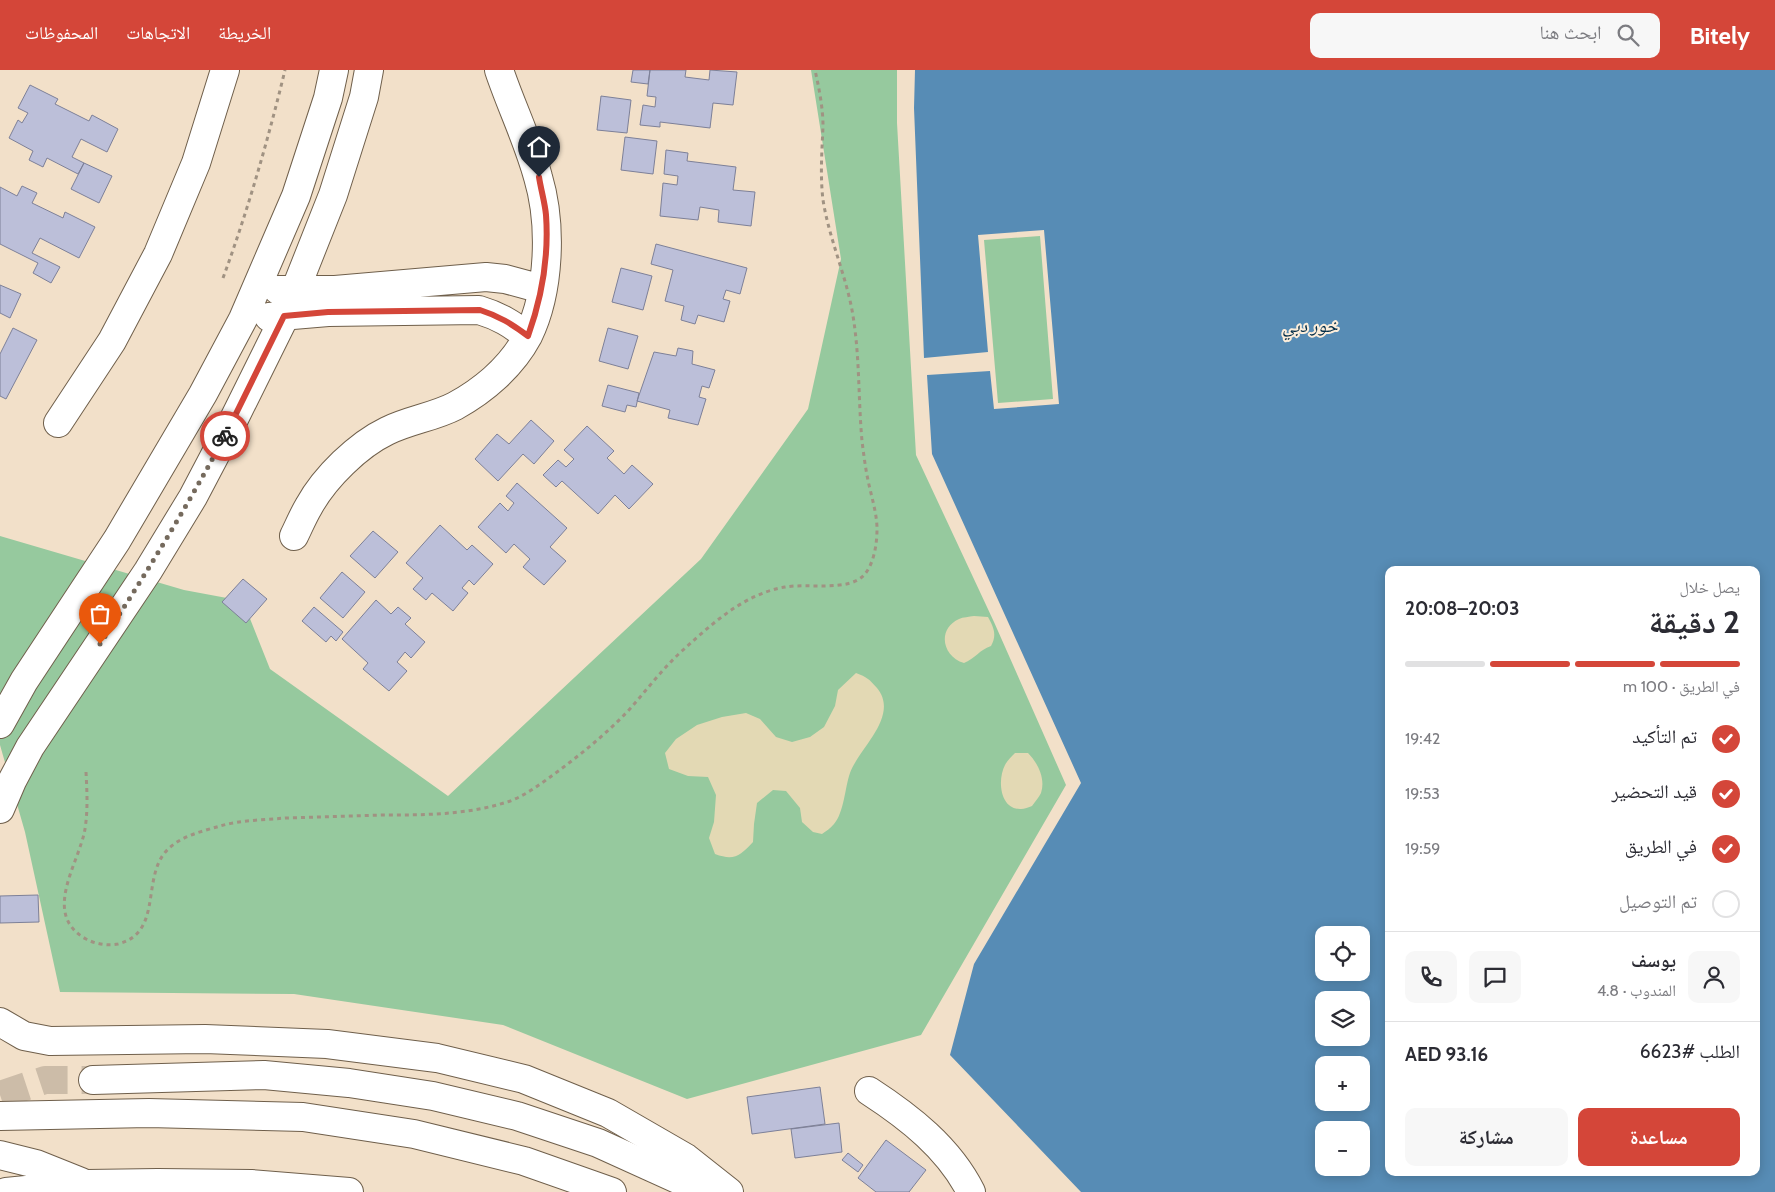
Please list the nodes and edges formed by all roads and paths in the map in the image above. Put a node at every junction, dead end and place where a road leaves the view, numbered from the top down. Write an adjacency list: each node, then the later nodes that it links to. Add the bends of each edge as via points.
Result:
1 (225, 70): 14 (main road, via 196,163 158,254 112,341)
2 (285, 70): 7 (path, via 261,161)
3 (334, 70): 9 (main road, via 296,196)
4 (369, 70): 10 (main road, via 364,97 333,195)
5 (499, 70): 8 (main road, via 539,177 547,242)
6 (815, 70): 17 (path, via 823,123 820,161 823,198 830,235 852,306 862,444 877,523 872,562 859,581 848,586 785,587 760,594 737,606 679,653 603,736 511,802 476,811 442,814 327,816 227,824 178,841 164,853 156,870 149,913 142,928 130,939 115,945 99,944 84,938 72,927 64,912 63,896 85,828)
7 (222, 280)
8 (542, 289): 10 (main road, via 486,277 335,290); 13 (main road)
9 (256, 290): 10 (main road); 12 (main road)
10 (294, 290): 11 (main road)
11 (284, 316): 12 (main road); 13 (main road, via 328,312 480,310 497,315); 18 (main road, via 193,496 143,579 30,748)
12 (243, 319): 16 (main road, via 122,532 24,681)
13 (528, 336): 15 (main road, via 508,365 482,389 453,407 387,431 357,451 331,476 310,504)
14 (58, 423)
15 (294, 536)
16 (0, 724)
17 (86, 772)
18 (0, 810)
19 (0, 1022): 29 (main road, via 24,1036 50,1041 205,1039 327,1044 437,1058 524,1079 608,1113 686,1158)
20 (93, 1080): 28 (main road, via 264,1075 349,1082 433,1096 516,1116 598,1143)
21 (869, 1091): 30 (main road, via 926,1133 949,1159)
22 (0, 1116): 27 (main road, via 303,1117 414,1134 524,1161)
23 (0, 1155): 24 (main road, via 36,1164)
24 (87, 1184): 25 (main road); 26 (main road, via 251,1184)
25 (6, 1192)
26 (349, 1192)
27 (612, 1192)
28 (706, 1192)
29 (729, 1192)
30 (971, 1192)

